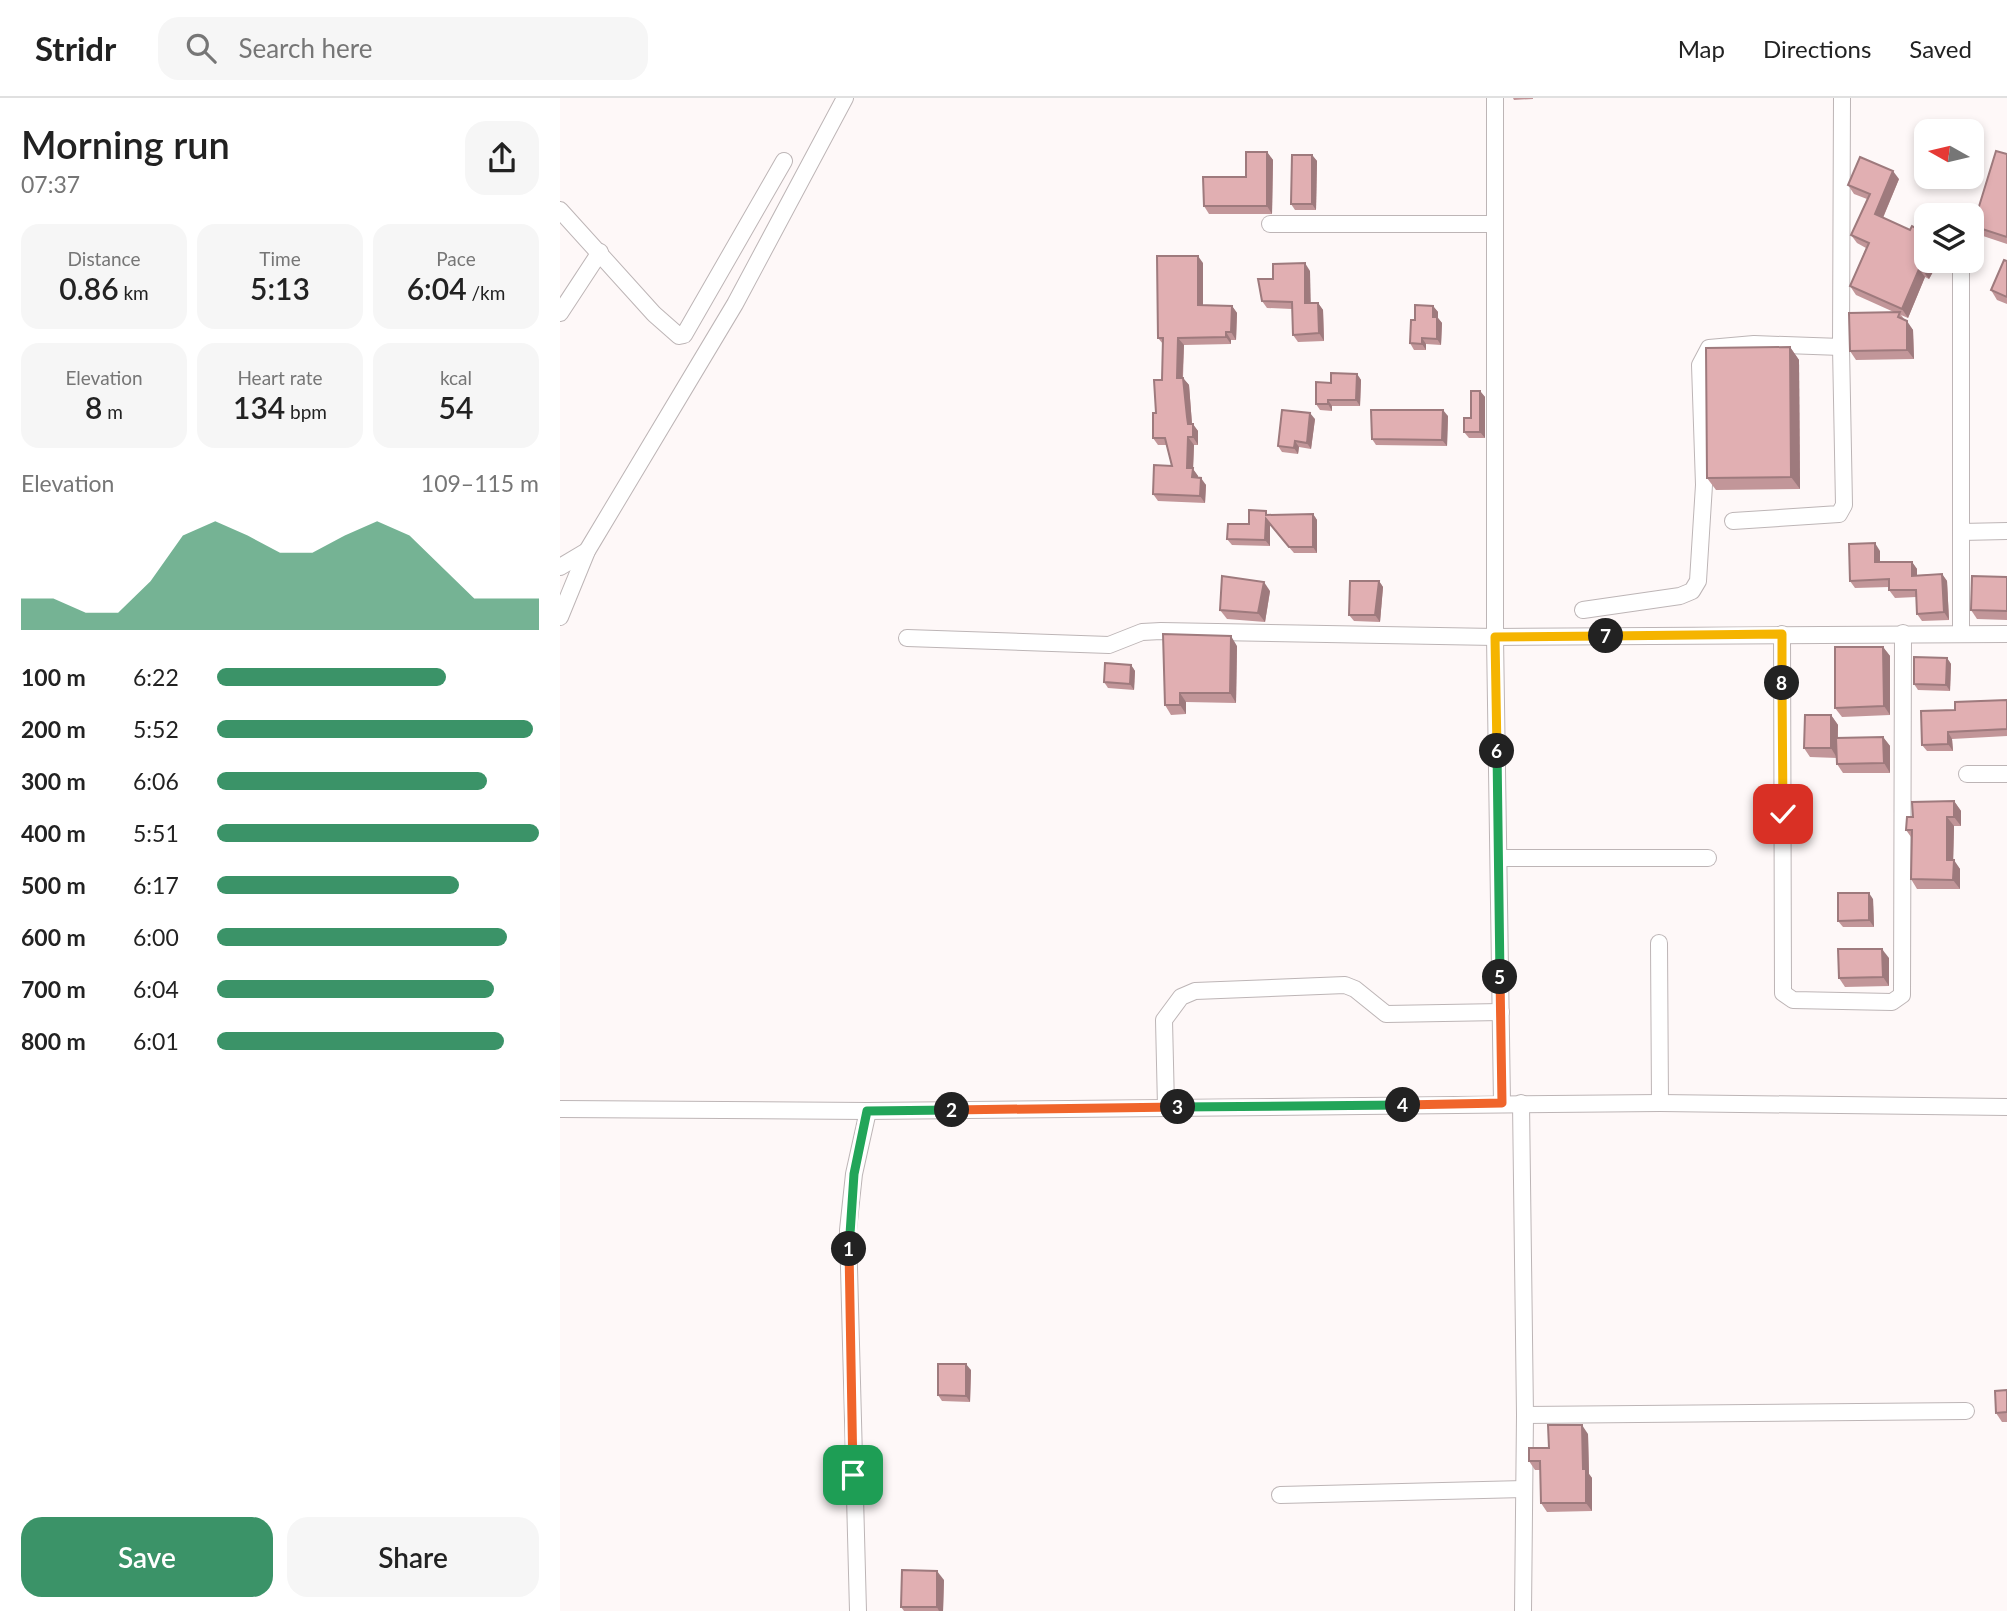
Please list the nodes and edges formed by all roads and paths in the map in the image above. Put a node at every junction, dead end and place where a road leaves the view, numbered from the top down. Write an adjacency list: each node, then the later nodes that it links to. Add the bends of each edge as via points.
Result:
1 (845, 98): 15 (street, via 735,304)
2 (1495, 98): 6 (street)
3 (1842, 98): 11 (street)
4 (784, 160): 8 (street, via 684,335 674,334)
5 (560, 209): 8 (street)
6 (1494, 223): 7 (street); 23 (street)
7 (1270, 224)
8 (600, 252): 10 (street)
9 (1961, 273): 14 (street)
10 (560, 313)
11 (1841, 347): 12 (street, via 1844,505 1839,514); 17 (street, via 1754,344 1709,348 1700,365 1703,485 1698,581 1692,591 1680,596)
12 (1734, 521)
13 (2007, 531): 14 (street)
14 (1961, 532): 20 (street)
15 (587, 551): 16 (street); 18 (street)
16 (561, 562)
17 (1583, 610)
18 (560, 617)
19 (1903, 633): 20 (street); 21 (street); 21 (street, via 1902,995 1892,1002 1793,1000 1783,993)
20 (1961, 633): 22 (street)
21 (1782, 634): 23 (street)
22 (2007, 634)
23 (1495, 637): 24 (street, via 1161,631 1142,632 1109,645); 27 (street)
24 (907, 638)
25 (1967, 774): 26 (street)
26 (2007, 774)
27 (1499, 858): 28 (street); 30 (street)
28 (1708, 858)
29 (1659, 943): 33 (street)
30 (1501, 1012): 31 (street); 34 (street, via 1386,1014 1346,985 1195,991 1172,1005 1164,1020)
31 (1502, 1103): 32 (street); 34 (street)
32 (1521, 1103): 33 (street); 39 (street)
33 (1660, 1103): 35 (street)
34 (1166, 1107): 37 (street)
35 (2007, 1107)
36 (560, 1109): 37 (street)
37 (867, 1111): 42 (street, via 848,1230)
38 (1966, 1411): 39 (street)
39 (1525, 1415): 40 (street)
40 (1524, 1489): 41 (street); 43 (street)
41 (1280, 1495)
42 (858, 1611)
43 (1523, 1611)

